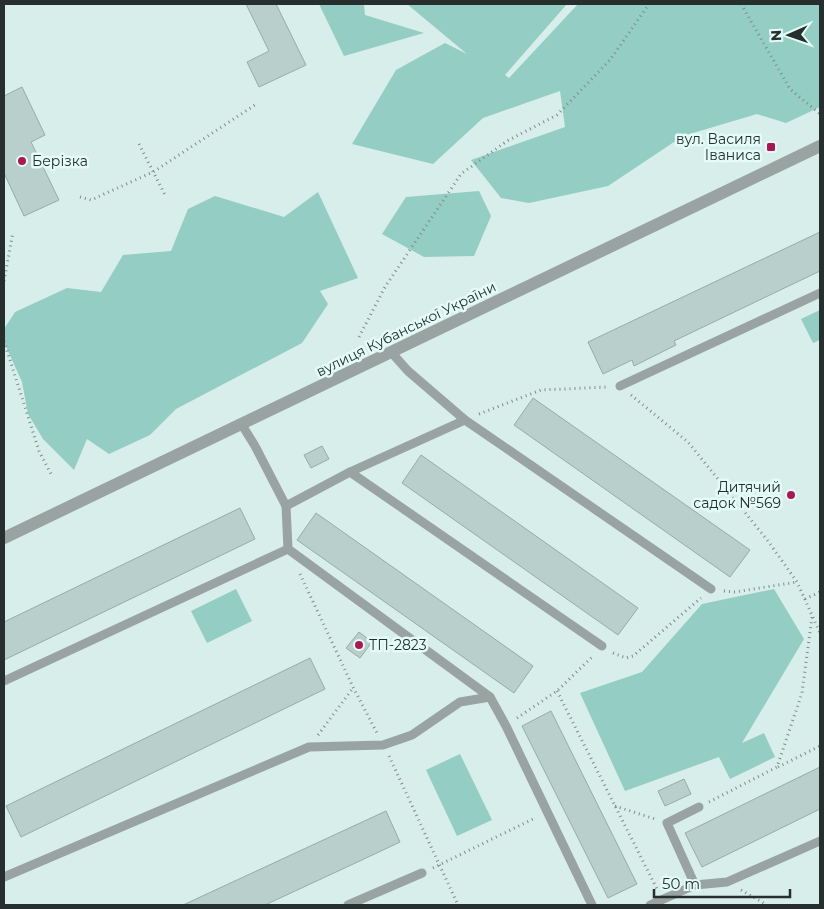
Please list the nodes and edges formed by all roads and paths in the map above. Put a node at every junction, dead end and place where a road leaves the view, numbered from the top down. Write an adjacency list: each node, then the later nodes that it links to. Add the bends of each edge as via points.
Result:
1 (649, 4): 13 (path, via 610,60 557,115 507,141 461,174 385,287)
2 (740, 5): 4 (path, via 790,89)
3 (255, 106): 7 (path)
4 (820, 114)
5 (139, 144): 7 (path)
6 (820, 146): 15 (street, вулиця Кубанської України)
7 (153, 172): 8 (path); 9 (path, via 91,200)
8 (166, 196)
9 (80, 197)
10 (13, 232): 11 (path)
11 (4, 281)
12 (820, 293): 16 (lane)
13 (359, 337)
14 (4, 341): 20 (path, via 39,451)
15 (391, 352): 17 (lane); 18 (street, вулиця Кубанської України)
16 (620, 386): 17 (path, via 541,390); 24 (path, via 688,442)
17 (465, 420): 19 (lane); 25 (lane)
18 (242, 425): 21 (lane); 22 (street, вулиця Кубанської України)
19 (350, 472): 21 (lane); 31 (lane)
20 (51, 474)
21 (286, 506): 23 (lane)
22 (4, 538)
23 (288, 549): 32 (lane); 33 (path); 35 (lane)
24 (797, 582): 26 (path); 28 (path)
25 (711, 589)
26 (735, 592)
27 (820, 592): 28 (path)
28 (805, 599): 29 (path)
29 (812, 616): 30 (path); 39 (path, via 802,693)
30 (820, 633)
31 (602, 646)
32 (4, 681)
33 (353, 687): 36 (path); 38 (path)
34 (557, 691): 40 (path)
35 (490, 697): 36 (lane, via 460,702 412,735); 42 (lane)
36 (383, 745): 38 (lane); 45 (path)
37 (820, 746): 39 (path)
38 (308, 748): 47 (lane)
39 (777, 767): 41 (path)
40 (615, 806): 43 (path); 50 (path)
41 (699, 807): 43 (lane)
42 (547, 812): 45 (path); 53 (lane)
43 (667, 823): 49 (lane)
44 (820, 841): 48 (lane)
45 (439, 865): 46 (path); 52 (path)
46 (422, 873): 51 (lane)
47 (4, 877)
48 (727, 882): 49 (lane); 55 (path)
49 (695, 885): 50 (lane)
50 (662, 899): 54 (lane)
51 (348, 905)
52 (458, 905)
53 (592, 905)
54 (650, 905)
55 (767, 905)

